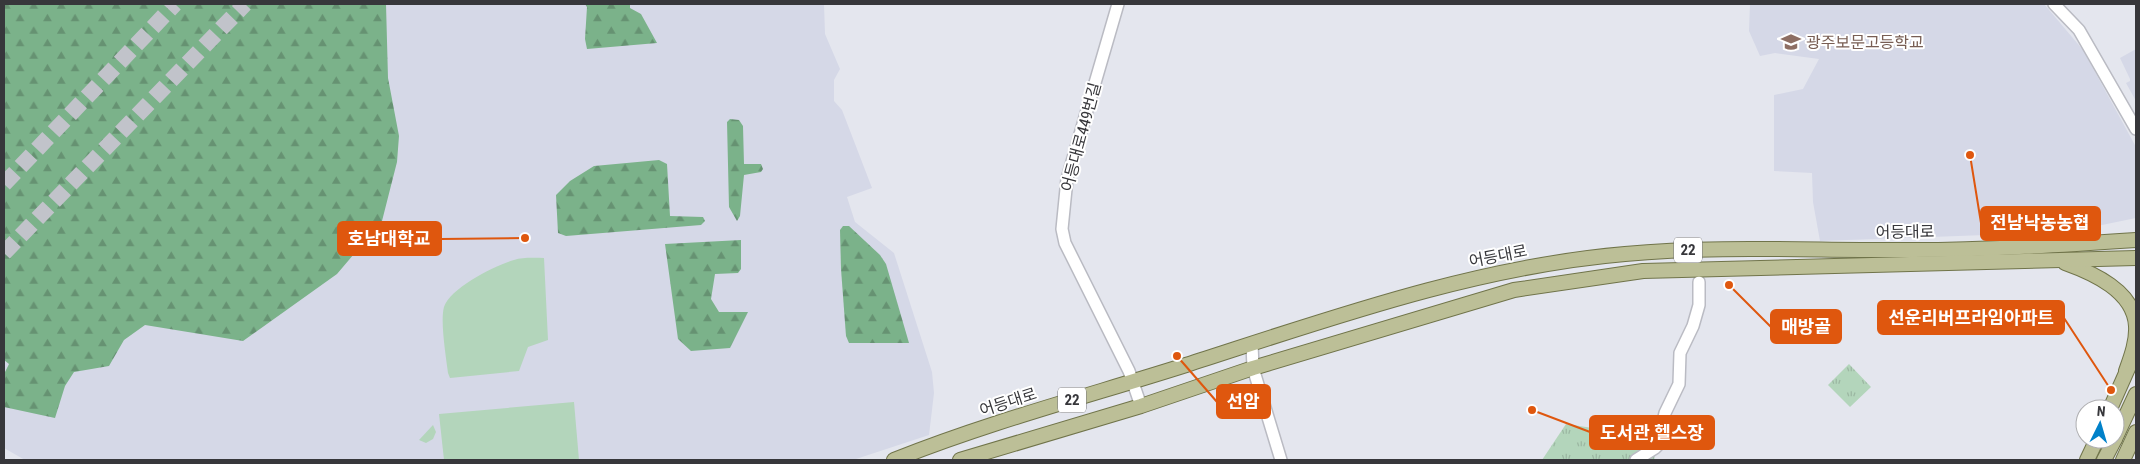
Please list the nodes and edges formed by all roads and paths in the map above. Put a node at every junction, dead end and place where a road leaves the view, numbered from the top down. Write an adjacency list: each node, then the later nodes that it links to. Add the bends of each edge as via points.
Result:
1 (1118, 4): 14 (street, 어등대로449번길, via 1067,179 1062,229 1065,243)
2 (2054, 4): 3 (street, via 2079,30)
3 (2136, 128)
4 (2136, 229): 6 (main road)
5 (2136, 240): 6 (main road, 어등대로 / 22)
6 (2107, 242): 10 (main road, 어등대로 / 22, via 1916,250 1676,250 1623,254 1513,270 1451,284)
7 (2136, 258): 8 (main road, 어등대로 / 22)
8 (2057, 260): 12 (main road, 어등대로 / 22, via 1643,271 1514,290); 13 (main road, via 2108,283 2127,303 2136,326)
9 (1699, 282): 23 (street, via 1699,306 1680,353 1679,384 1665,413 1663,440)
10 (1252, 344): 12 (street); 14 (main road, 어등대로 / 22)
11 (2136, 352): 13 (main road)
12 (1253, 368): 17 (main road, 어등대로 / 22); 22 (street)
13 (2126, 371): 16 (main road)
14 (1133, 380): 17 (street, 어등대로449번길); 20 (main road, 어등대로 / 22)
15 (2136, 394): 18 (main road)
16 (2114, 399)
17 (1141, 406): 21 (main road, 어등대로 / 22)
18 (2125, 418)
19 (2136, 432): 24 (main road)
20 (894, 460)
21 (960, 460)
22 (1281, 460)
23 (1636, 460)
24 (2123, 460)

